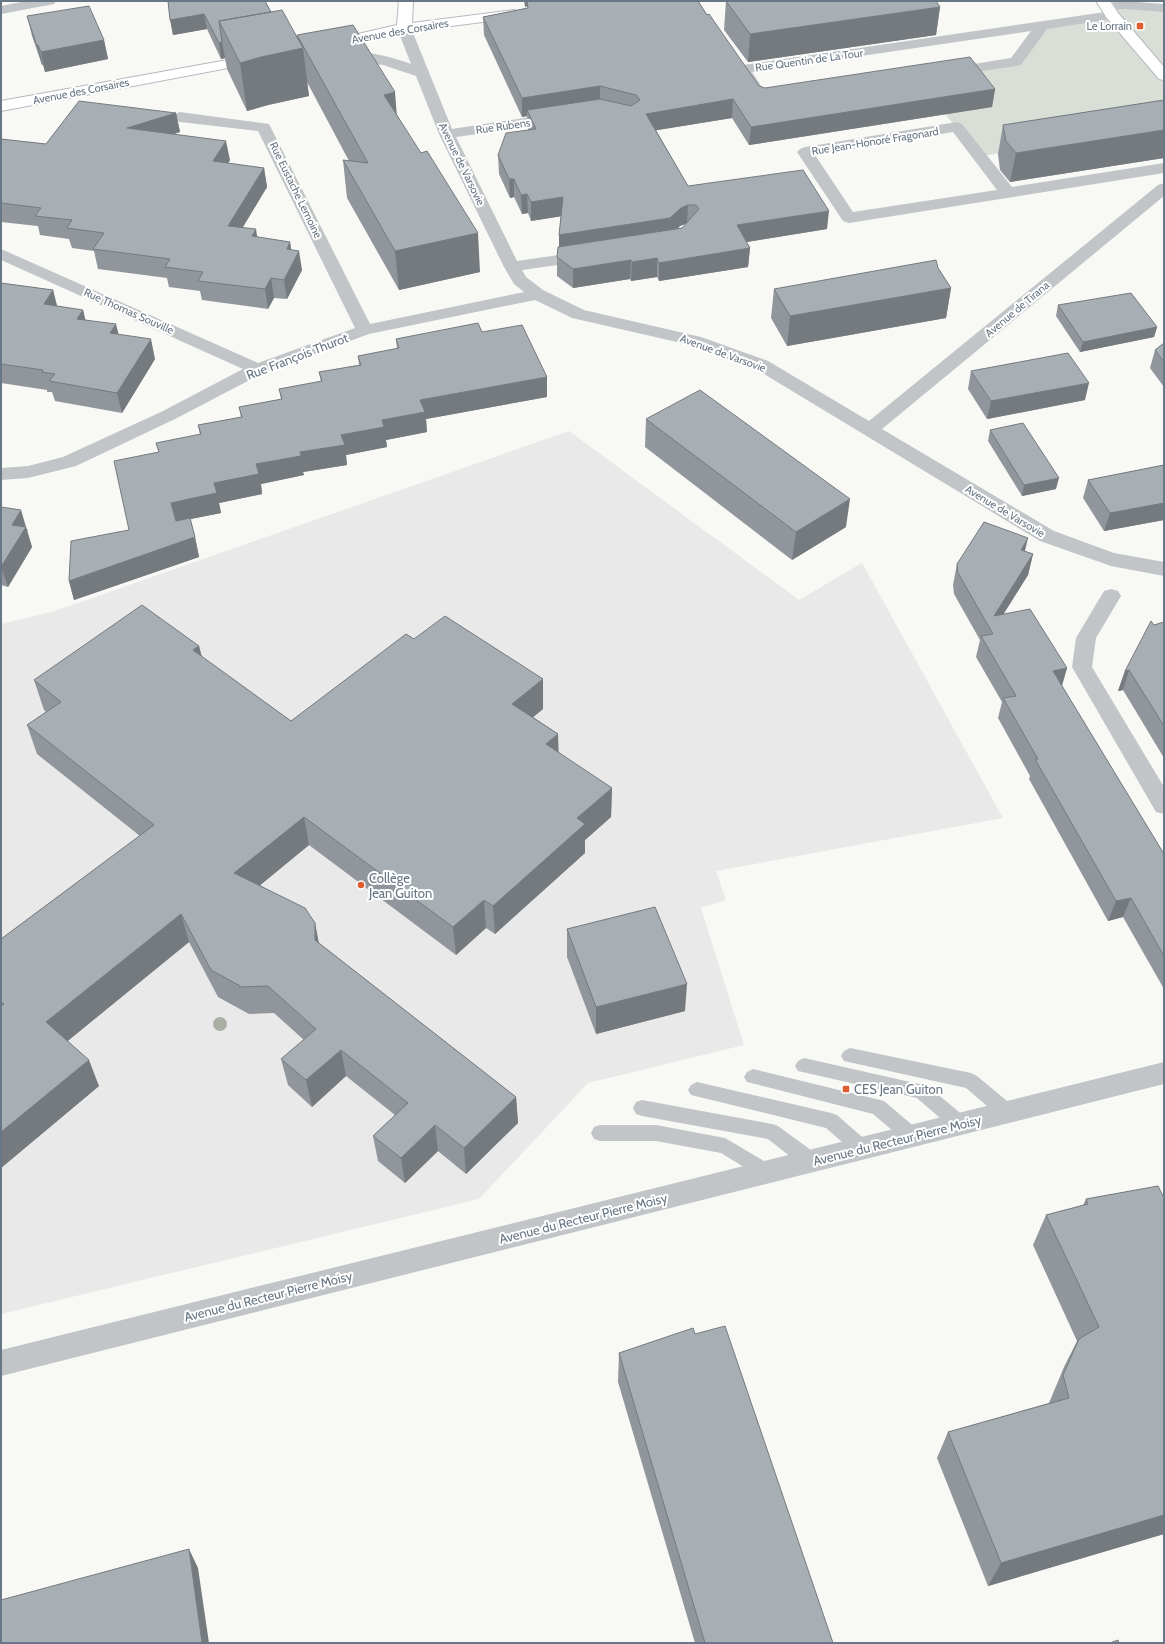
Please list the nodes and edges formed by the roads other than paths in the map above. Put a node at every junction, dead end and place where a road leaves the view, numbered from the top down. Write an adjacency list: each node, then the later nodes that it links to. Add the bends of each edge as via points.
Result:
1 (49, 1): 7 (street)
2 (406, 1): 10 (street)
3 (1164, 2): 5 (street)
4 (1104, 6): 5 (street, Rue Quentin de La Tour); 9 (street, Rue Quentin de La Tour); 16 (street)
5 (1142, 6): 6 (street)
6 (1164, 8)
7 (1, 10)
8 (529, 12): 10 (street, Avenue des Corsaires)
9 (1042, 26): 13 (street, Rue Quentin de La Tour); 15 (street, via 1016,62)
10 (404, 28): 14 (street, Avenue de Varsovie); 14 (street, Avenue des Corsaires, via 320,51 391,62)
11 (270, 56): 18 (street, Avenue des Corsaires)
12 (734, 56): 13 (street)
13 (743, 69): 17 (street, Rue Quentin de La Tour, via 764,100)
14 (420, 73): 21 (street, Avenue de Varsovie)
15 (932, 74)
16 (1164, 76)
17 (771, 99)
18 (1, 106)
19 (570, 116): 21 (street, Rue Rubens)
20 (180, 117): 29 (street, Rue Eustache Lemoine, via 264,127)
21 (447, 134): 27 (street, Avenue de Varsovie)
22 (1164, 168): 24 (street, Rue Jean-Honoré Fragonard)
23 (1164, 188): 31 (street, Avenue de Tirana)
24 (1007, 192): 24 (street, Rue Jean-Honoré Fragonard, via 849,218 805,152 956,127)
25 (1, 254): 30 (street, Rue Thomas Souville)
26 (598, 254): 27 (street)
27 (512, 266): 28 (street, Avenue de Varsovie, via 520,280)
28 (538, 294): 29 (street, Rue François Thurot); 31 (street, Avenue de Varsovie, via 578,314 695,341 762,365)
29 (365, 330): 30 (street, Rue François Thurot)
30 (257, 369): 32 (street, Rue François Thurot, via 169,415 69,462 28,472)
31 (870, 430): 33 (street, Avenue de Varsovie, via 1047,536 1110,559)
32 (1, 474)
33 (1164, 569)
34 (1111, 596): 35 (street, via 1086,638 1082,667)
35 (1164, 806)
36 (850, 1056): 42 (lane, via 971,1081)
37 (804, 1066): 43 (lane, via 922,1091)
38 (1164, 1073): 42 (street, Avenue du Recteur Pierre Moisy)
39 (753, 1077): 45 (lane, via 878,1107)
40 (697, 1090): 46 (lane, via 831,1120)
41 (642, 1108): 47 (lane, via 772,1132)
42 (1007, 1112): 43 (street, Avenue du Recteur Pierre Moisy)
43 (960, 1124): 45 (street, Avenue du Recteur Pierre Moisy)
44 (600, 1133): 48 (lane, via 656,1133 726,1146)
45 (912, 1136): 46 (street, Avenue du Recteur Pierre Moisy)
46 (863, 1149): 47 (street, Avenue du Recteur Pierre Moisy)
47 (812, 1162): 48 (street, Avenue du Recteur Pierre Moisy)
48 (767, 1174): 49 (street, Avenue du Recteur Pierre Moisy)
49 (1, 1363)

